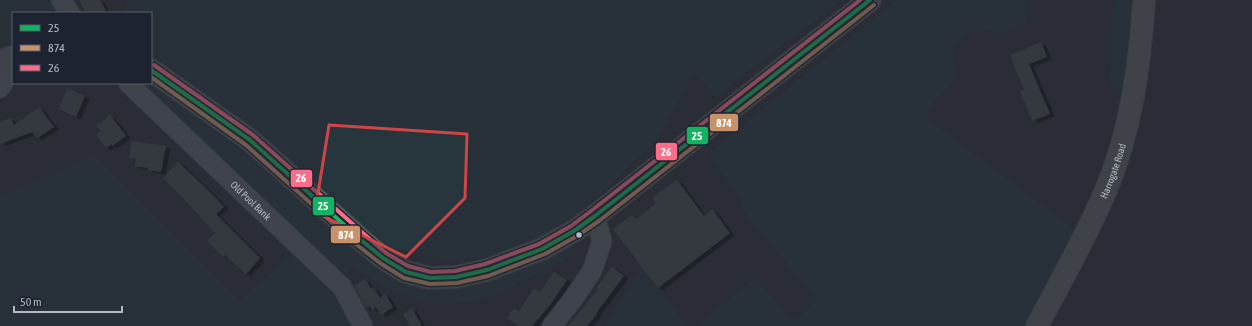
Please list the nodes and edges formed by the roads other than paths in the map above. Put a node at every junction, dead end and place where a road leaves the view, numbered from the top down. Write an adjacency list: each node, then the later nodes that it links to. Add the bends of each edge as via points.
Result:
1 (61, 0): 4 (street)
2 (870, 0): 9 (highway)
3 (1144, 0): 12 (highway, Harrogate Road, via 1135,80 1120,151 1103,197)
4 (69, 12)
5 (6, 59): 8 (street, via 3,84)
6 (152, 71): 9 (highway, via 250,140 366,244 406,272 430,278 456,277 487,270 542,249)
7 (129, 84): 10 (street, Old Pool Bank, via 342,287)
8 (0, 88)
9 (595, 216): 11 (street, via 602,241 592,271)
10 (363, 326)
11 (552, 326)
12 (1037, 326)

